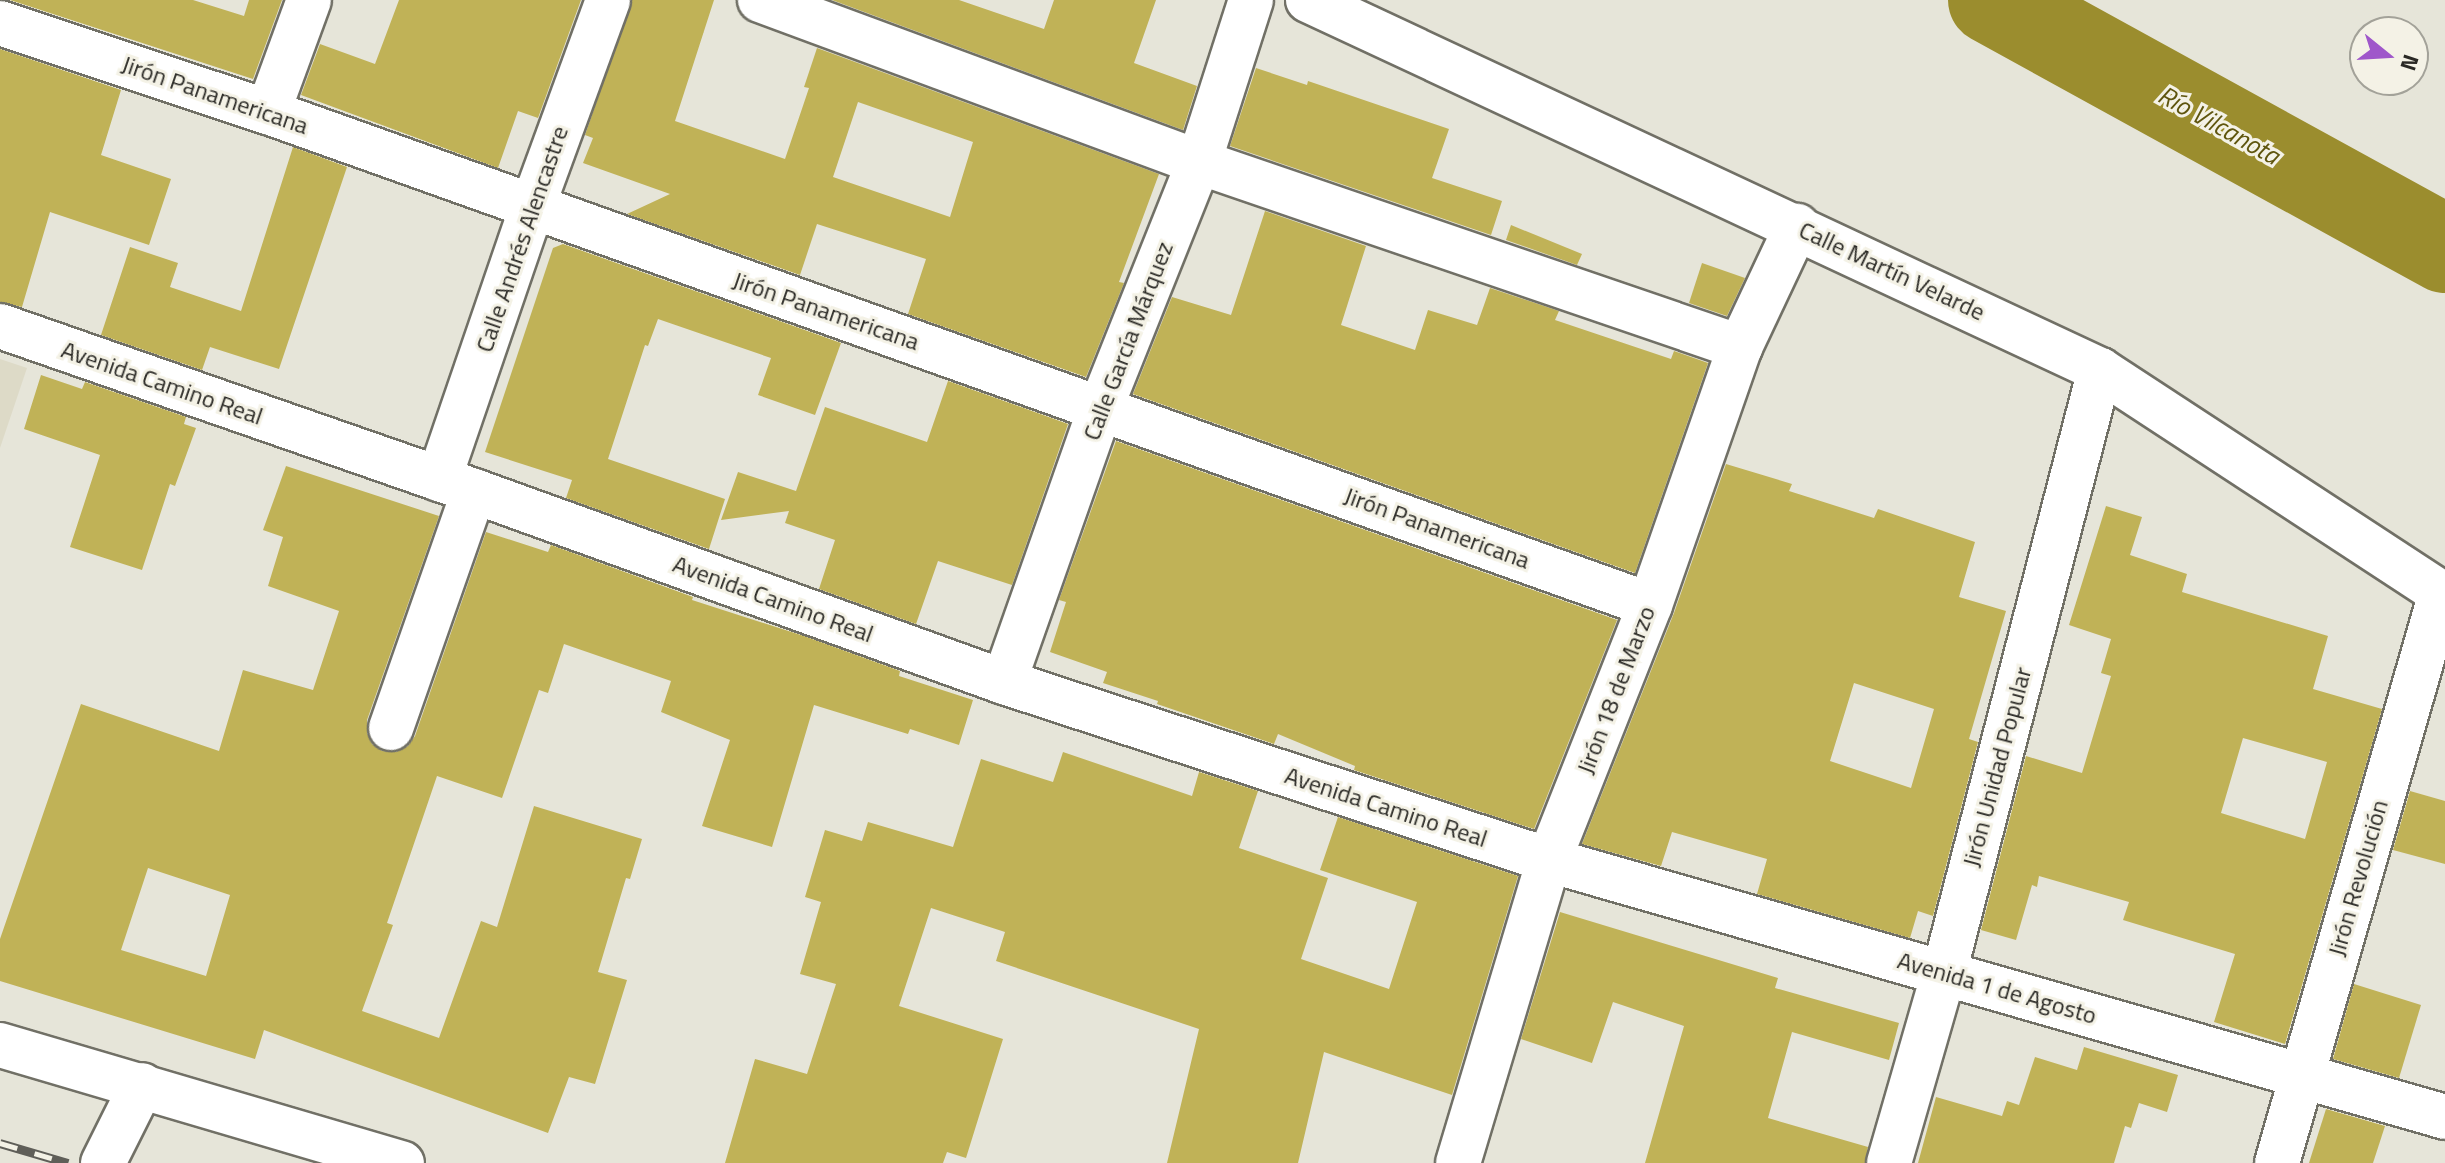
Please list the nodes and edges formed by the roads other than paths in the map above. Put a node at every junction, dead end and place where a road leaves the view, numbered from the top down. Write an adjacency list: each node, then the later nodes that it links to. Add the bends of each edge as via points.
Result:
1 (309, 0): 7 (street)
2 (608, 0): 9 (street, Calle Andrés Alencastre)
3 (760, 0): 8 (street)
4 (1251, 0): 8 (street, Calle García Márquez)
5 (1308, 0): 10 (street, Calle Martín Velarde)
6 (15, 17): 7 (street, Jirón Panamericana)
7 (268, 112): 9 (street, Jirón Panamericana)
8 (1199, 162): 12 (street); 14 (street, Calle García Márquez)
9 (532, 208): 14 (street, Jirón Panamericana); 15 (street, Calle Andrés Alencastre)
10 (1797, 226): 12 (street, Jirón 18 de Marzo); 13 (street, Calle Martín Velarde)
11 (0, 326): 15 (street, Avenida Camino Real)
12 (1740, 347): 17 (street, Jirón 18 de Marzo)
13 (2100, 370): 16 (street, Calle Martín Velarde); 21 (street, Jirón Unidad Popular)
14 (1101, 407): 17 (street, Jirón Panamericana); 18 (street, Calle García Márquez)
15 (456, 485): 18 (street, Avenida Camino Real); 19 (street, Calle Andrés Alencastre)
16 (2443, 595): 23 (street, Jirón Revolución)
17 (1650, 605): 20 (street, Jirón 18 de Marzo)
18 (1004, 682): 20 (street, Avenida Camino Real)
19 (391, 728)
20 (1549, 860): 21 (street, Avenida 1 de Agosto); 28 (street, Jirón 18 de Marzo)
21 (1944, 973): 23 (street, Avenida 1 de Agosto); 29 (street, Jirón Unidad Popular)
22 (0, 1045): 24 (street)
23 (2300, 1075): 25 (street, Avenida 1 de Agosto); 30 (street, Jirón Revolución)
24 (142, 1085): 26 (street); 27 (street)
25 (2445, 1117)
26 (103, 1163)
27 (402, 1163)
28 (1458, 1163)
29 (1889, 1163)
30 (2277, 1163)

